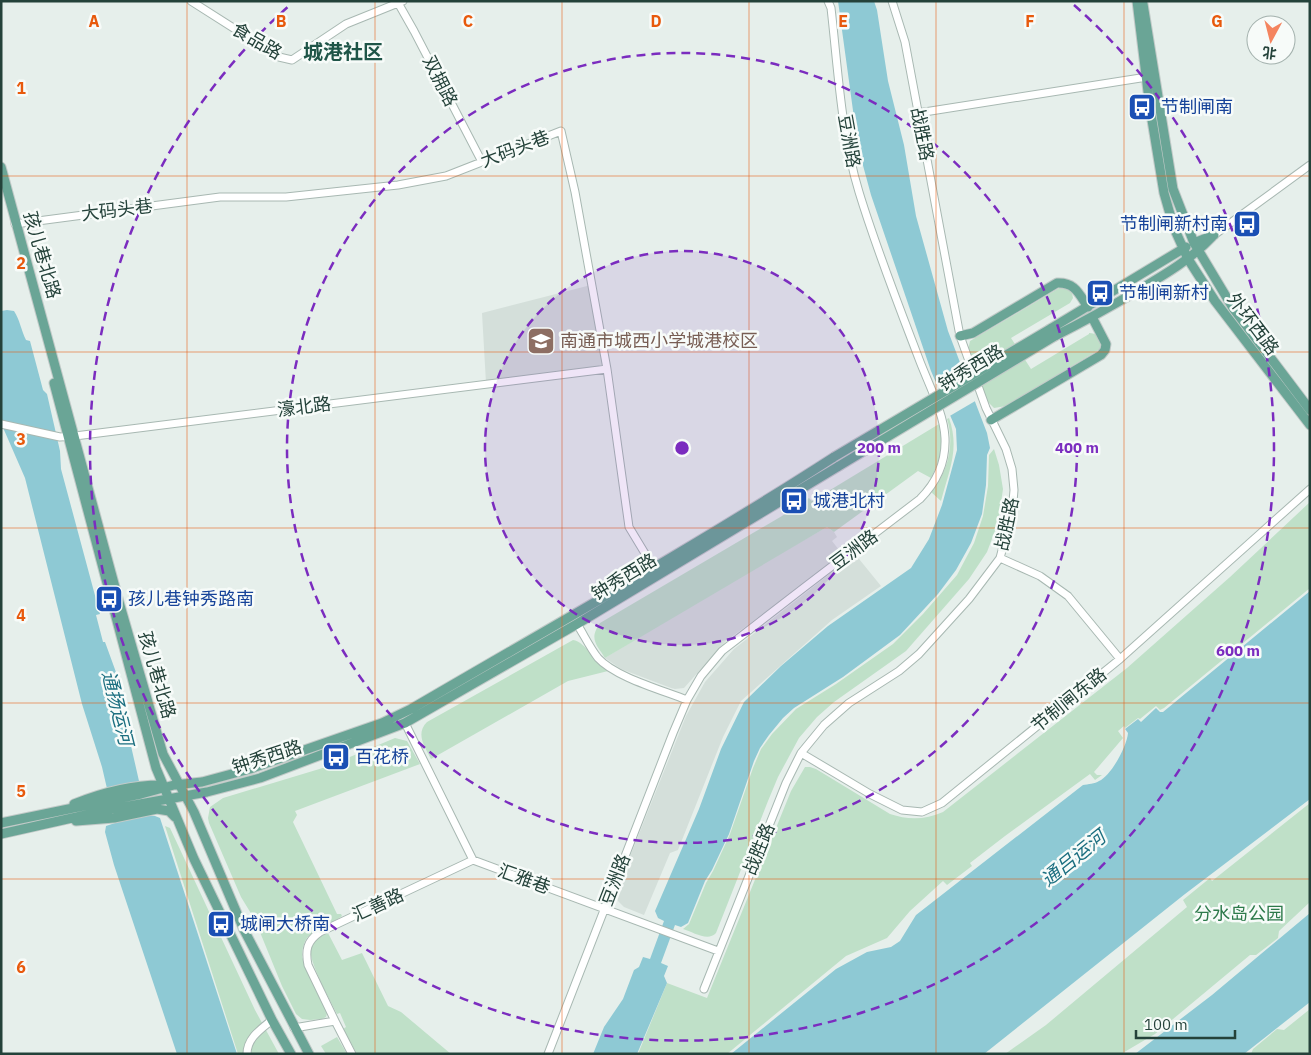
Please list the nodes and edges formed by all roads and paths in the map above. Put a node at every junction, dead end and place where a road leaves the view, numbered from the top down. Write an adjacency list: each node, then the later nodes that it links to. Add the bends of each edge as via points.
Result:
1 (191, 1): 6 (street, 食品路, via 279,57 292,60 346,24)
2 (828, 1): 33 (street, 豆洲路, via 849,156 890,281 943,422 945,451 936,478 920,499 722,651 701,676)
3 (892, 1): 8 (street, 战胜路, via 905,42)
4 (1136, 1): 7 (main road, 外环西路)
5 (1142, 1): 15 (main road, 外环西路, via 1173,189)
6 (399, 2): 9 (street, 双拥路)
7 (1147, 77): 8 (street); 16 (main road, 外环西路, via 1164,193)
8 (918, 113): 21 (street, 战胜路)
9 (482, 162): 13 (street, 大码头巷, via 446,176 398,185 286,197 220,197); 22 (street, 大码头巷, via 561,131)
10 (1310, 165): 14 (street)
11 (1, 167): 13 (main road, 孩儿巷北路)
12 (1, 191): 27 (main road, 孩儿巷北路)
13 (15, 224): 27 (main road, 孩儿巷北路)
14 (1214, 235): 15 (main road)
15 (1196, 247): 16 (main road, 钟秀西路); 17 (main road, 钟秀西路); 23 (main road, 外环西路, via 1233,308)
16 (1183, 249): 17 (main road, 外环西路); 18 (main road, 钟秀西路)
17 (1188, 259): 19 (main road, 钟秀西路); 26 (main road, 外环西路, via 1231,324)
18 (1088, 308): 20 (main road, 钟秀西路); 21 (main road, via 1074,287 1057,283 973,333)
19 (1092, 317): 20 (main road, 钟秀西路); 24 (main road, via 1106,344 1101,355)
20 (1052, 333): 30 (main road, 钟秀西路, bridge, via 839,466); 30 (main road, 钟秀西路, bridge, via 834,458)
21 (960, 336): 24 (street, 战胜路)
22 (607, 369): 27 (street, 濠北路); 30 (street, 大码头巷, via 629,528)
23 (1310, 410)
24 (991, 420): 29 (street, 战胜路, via 1006,449 1014,490 1012,513)
25 (1, 424): 27 (street, 濠北路)
26 (1310, 424)
27 (68, 436): 36 (main road, 孩儿巷北路, via 163,754); 37 (main road, 孩儿巷北路)
28 (1310, 489): 32 (street, 节制闸东路)
29 (1000, 558): 32 (street, via 1040,576 1068,596); 35 (street, 战胜路, via 969,600 919,654 849,703 824,725)
30 (656, 572): 31 (main road, 钟秀西路); 36 (main road, 钟秀西路, via 382,723 250,769 202,782)
31 (577, 624): 33 (street, via 607,666); 34 (main road, 钟秀西路)
32 (1120, 660): 35 (street, 节制闸东路, via 942,803 922,812 902,810)
33 (687, 700): 47 (street, 豆洲路)
34 (405, 723): 38 (main road, 钟秀西路, via 260,778); 46 (street)
35 (801, 754): 48 (street, 战胜路, via 786,782)
36 (176, 785): 37 (main road, 钟秀西路); 38 (main road, 孩儿巷北路)
37 (163, 787): 39 (main road, 钟秀西路); 40 (main road, 孩儿巷北路)
38 (185, 796): 40 (main road, 钟秀西路); 52 (main road, 孩儿巷北路, via 244,930)
39 (142, 799): 40 (main road, 钟秀西路); 41 (main road, 钟秀西路); 41 (main road); 43 (main road, via 169,811)
40 (168, 799): 43 (main road, 孩儿巷北路)
41 (111, 805): 42 (main road, 钟秀西路); 42 (main road, via 88,798)
42 (55, 817): 44 (main road, 钟秀西路); 45 (main road, 钟秀西路)
43 (178, 822): 50 (main road, 孩儿巷北路)
44 (1, 823)
45 (1, 834)
46 (473, 860): 47 (street, 汇雅巷); 51 (street, 汇善路, via 312,938 307,945 308,965)
47 (604, 908): 48 (street, 汇雅巷); 57 (street, 豆洲路)
48 (718, 951): 49 (street, 战胜路)
49 (704, 989)
50 (272, 1020): 53 (street, via 248,1043); 54 (main road, 孩儿巷北路)
51 (335, 1021): 52 (street); 56 (street, 汇善路)
52 (294, 1028): 55 (main road, 孩儿巷北路)
53 (247, 1054)
54 (291, 1054)
55 (308, 1054)
56 (352, 1054)
57 (548, 1054)

